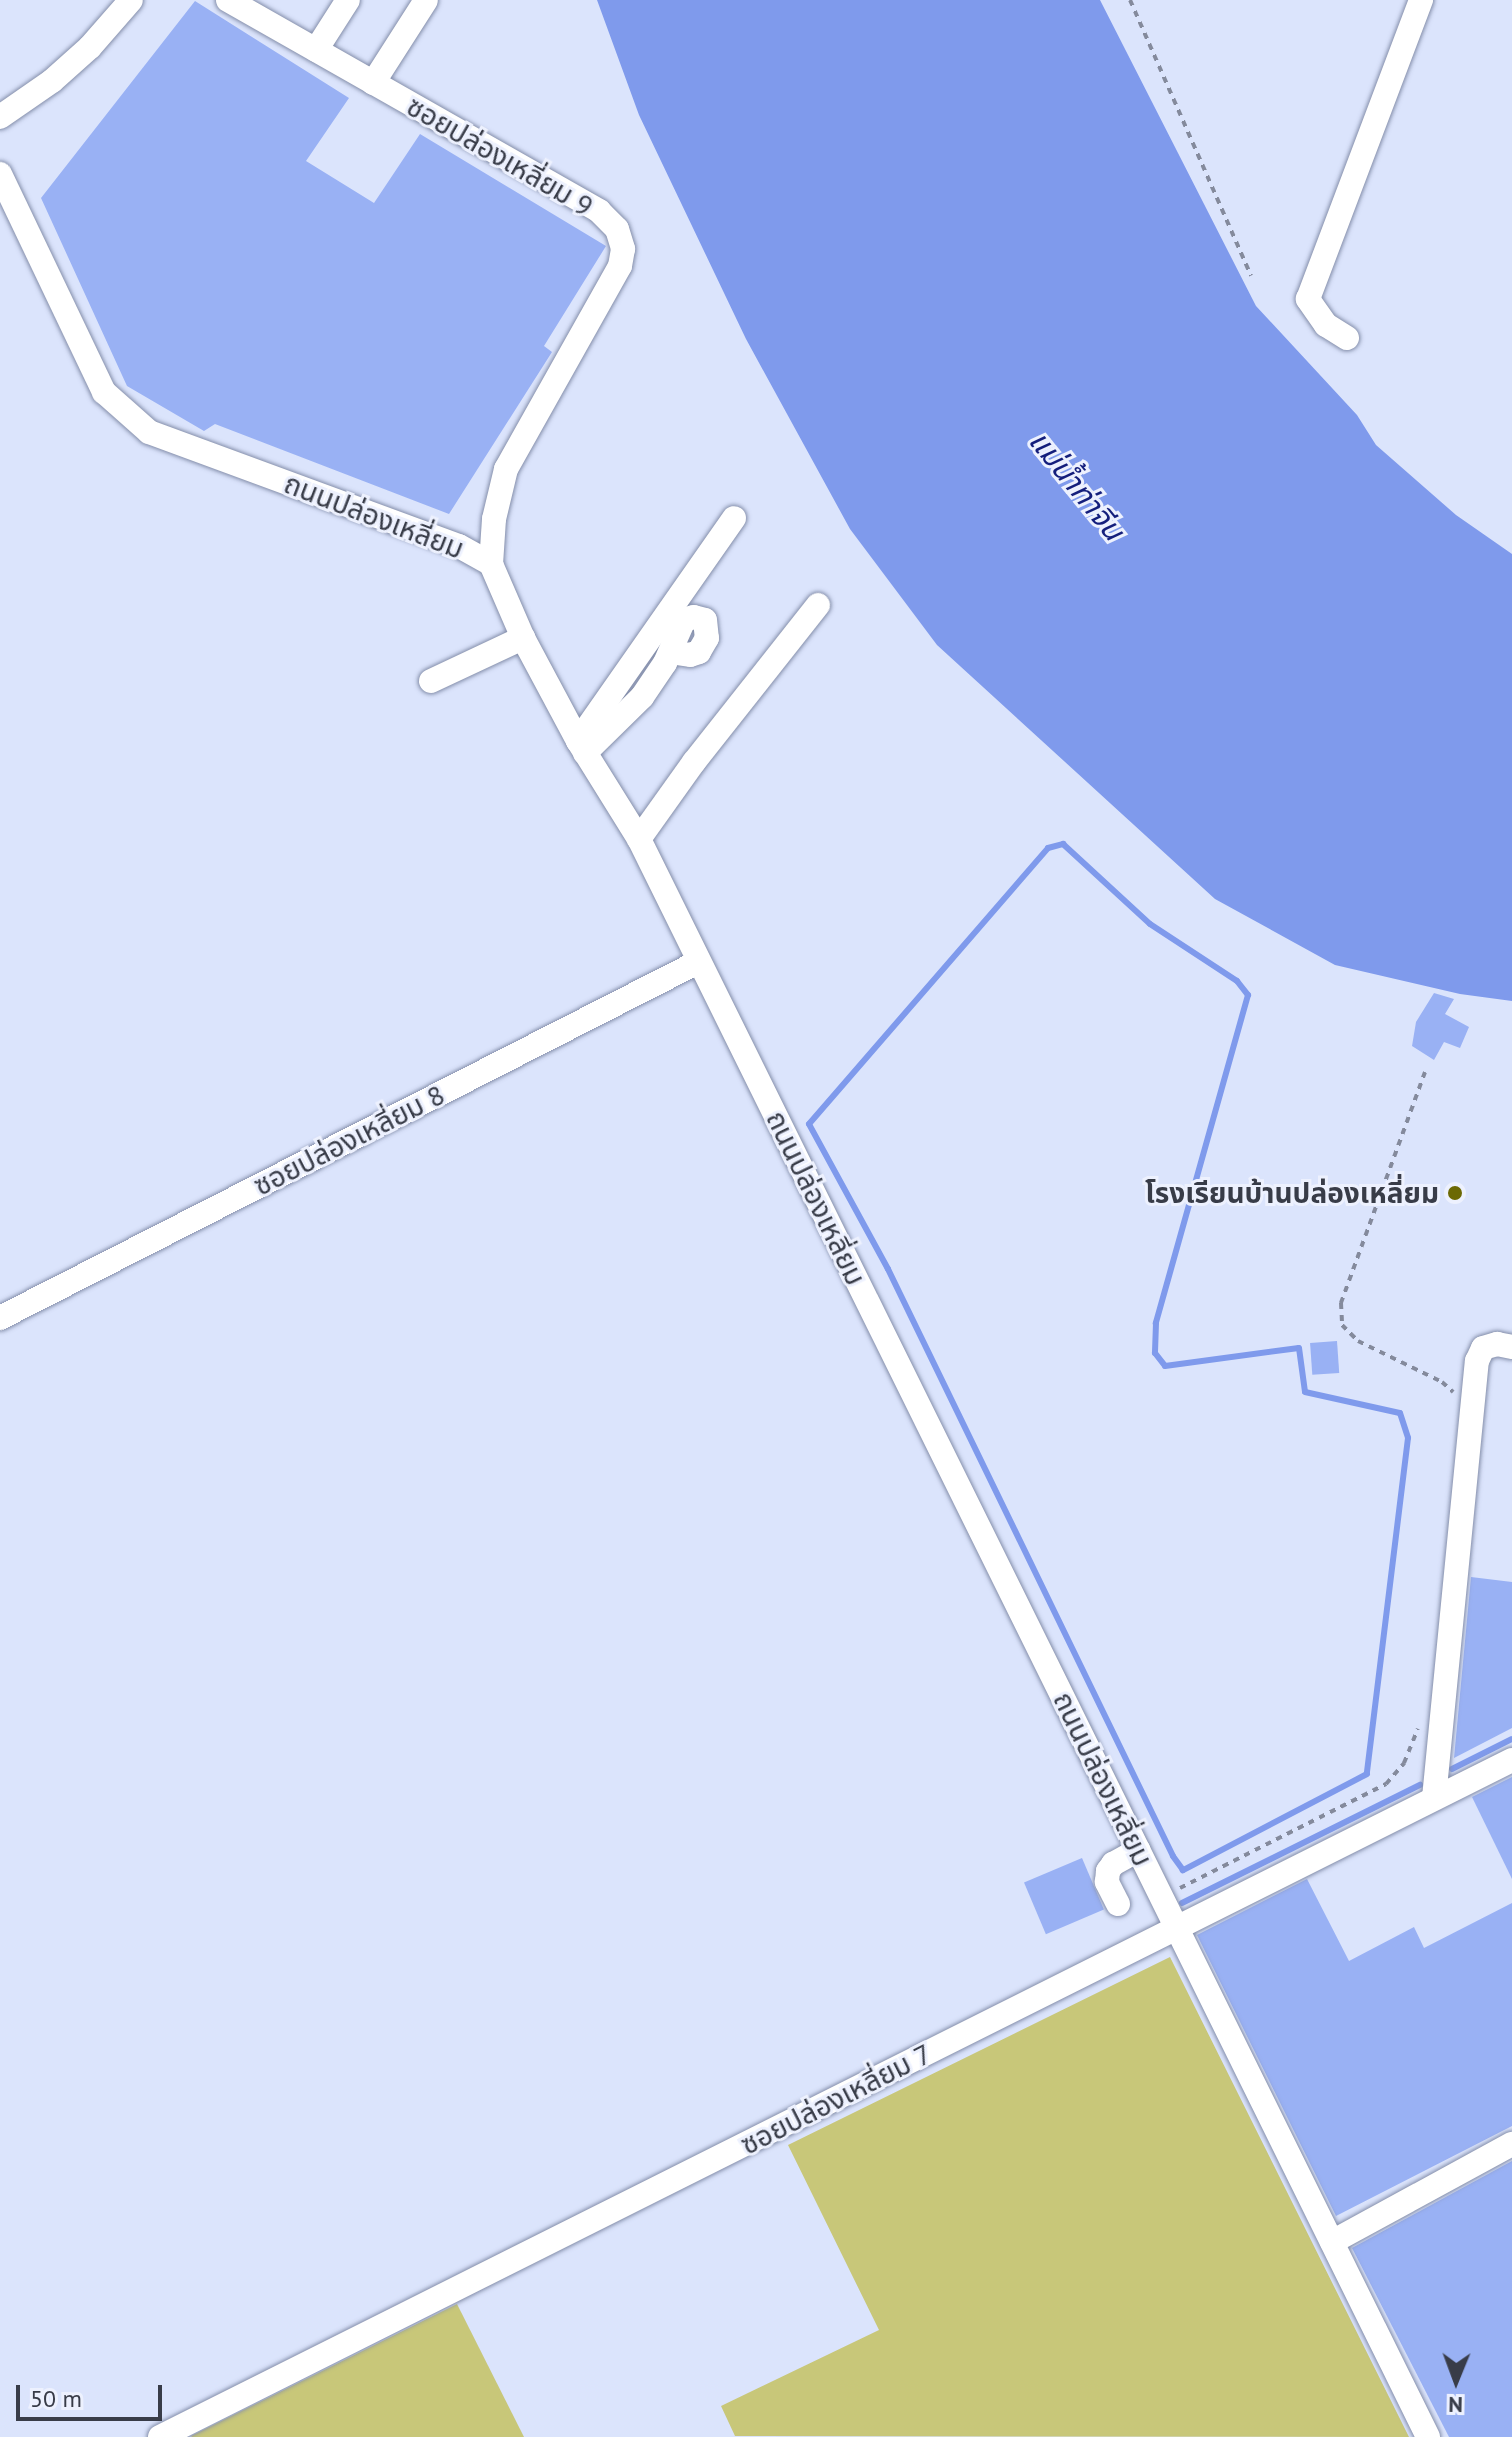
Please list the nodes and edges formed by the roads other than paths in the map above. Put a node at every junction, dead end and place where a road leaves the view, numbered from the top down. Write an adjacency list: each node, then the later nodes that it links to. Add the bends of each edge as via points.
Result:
1 (131, 0): 8 (street, via 52,81)
2 (228, 0): 6 (street, ซอยปล่องเหลี่ยม 9)
3 (348, 0): 6 (street)
4 (426, 0): 7 (street)
5 (1421, 0): 10 (street, via 1308,299 1326,325)
6 (316, 50): 7 (street, ซอยปล่องเหลี่ยม 9)
7 (373, 83): 12 (street, ซอยปล่องเหลี่ยม 9, via 599,211 622,240 620,266 506,469 494,519)
8 (0, 117)
9 (0, 174): 12 (street, ถนนปล่องเหลี่ยม, via 104,392 149,432 459,546)
10 (1347, 338)
11 (734, 518): 17 (street)
12 (491, 564): 14 (street, ถนนปล่องเหลี่ยม)
13 (818, 605): 18 (street)
14 (523, 638): 16 (street); 17 (street, ถนนปล่องเหลี่ยม)
15 (671, 652): 17 (street, via 642,697)
16 (431, 681)
17 (582, 747): 18 (street, ถนนปล่องเหลี่ยม)
18 (639, 839): 19 (street, ถนนปล่องเหลี่ยม)
19 (698, 962): 20 (street, ซอยปล่องเหลี่ยม 8); 24 (street, ถนนปล่องเหลี่ยม)
20 (0, 1318)
21 (1512, 1347): 23 (street, via 1483,1348 1477,1361)
22 (1512, 1760): 23 (street, ซอยปล่องเหลี่ยม 7)
23 (1434, 1798): 26 (street, ซอยปล่องเหลี่ยม 7)
24 (1138, 1850): 25 (street, via 1108,1871 1107,1882); 26 (street, ถนนปล่องเหลี่ยม)
25 (1118, 1904)
26 (1176, 1926): 28 (street, ถนนปล่องเหลี่ยม); 29 (street, ซอยปล่องเหลี่ยม 7)
27 (1512, 2144): 28 (street)
28 (1332, 2242): 30 (street, ถนนปล่องเหลี่ยม)
29 (171, 2435)
30 (1428, 2437)

